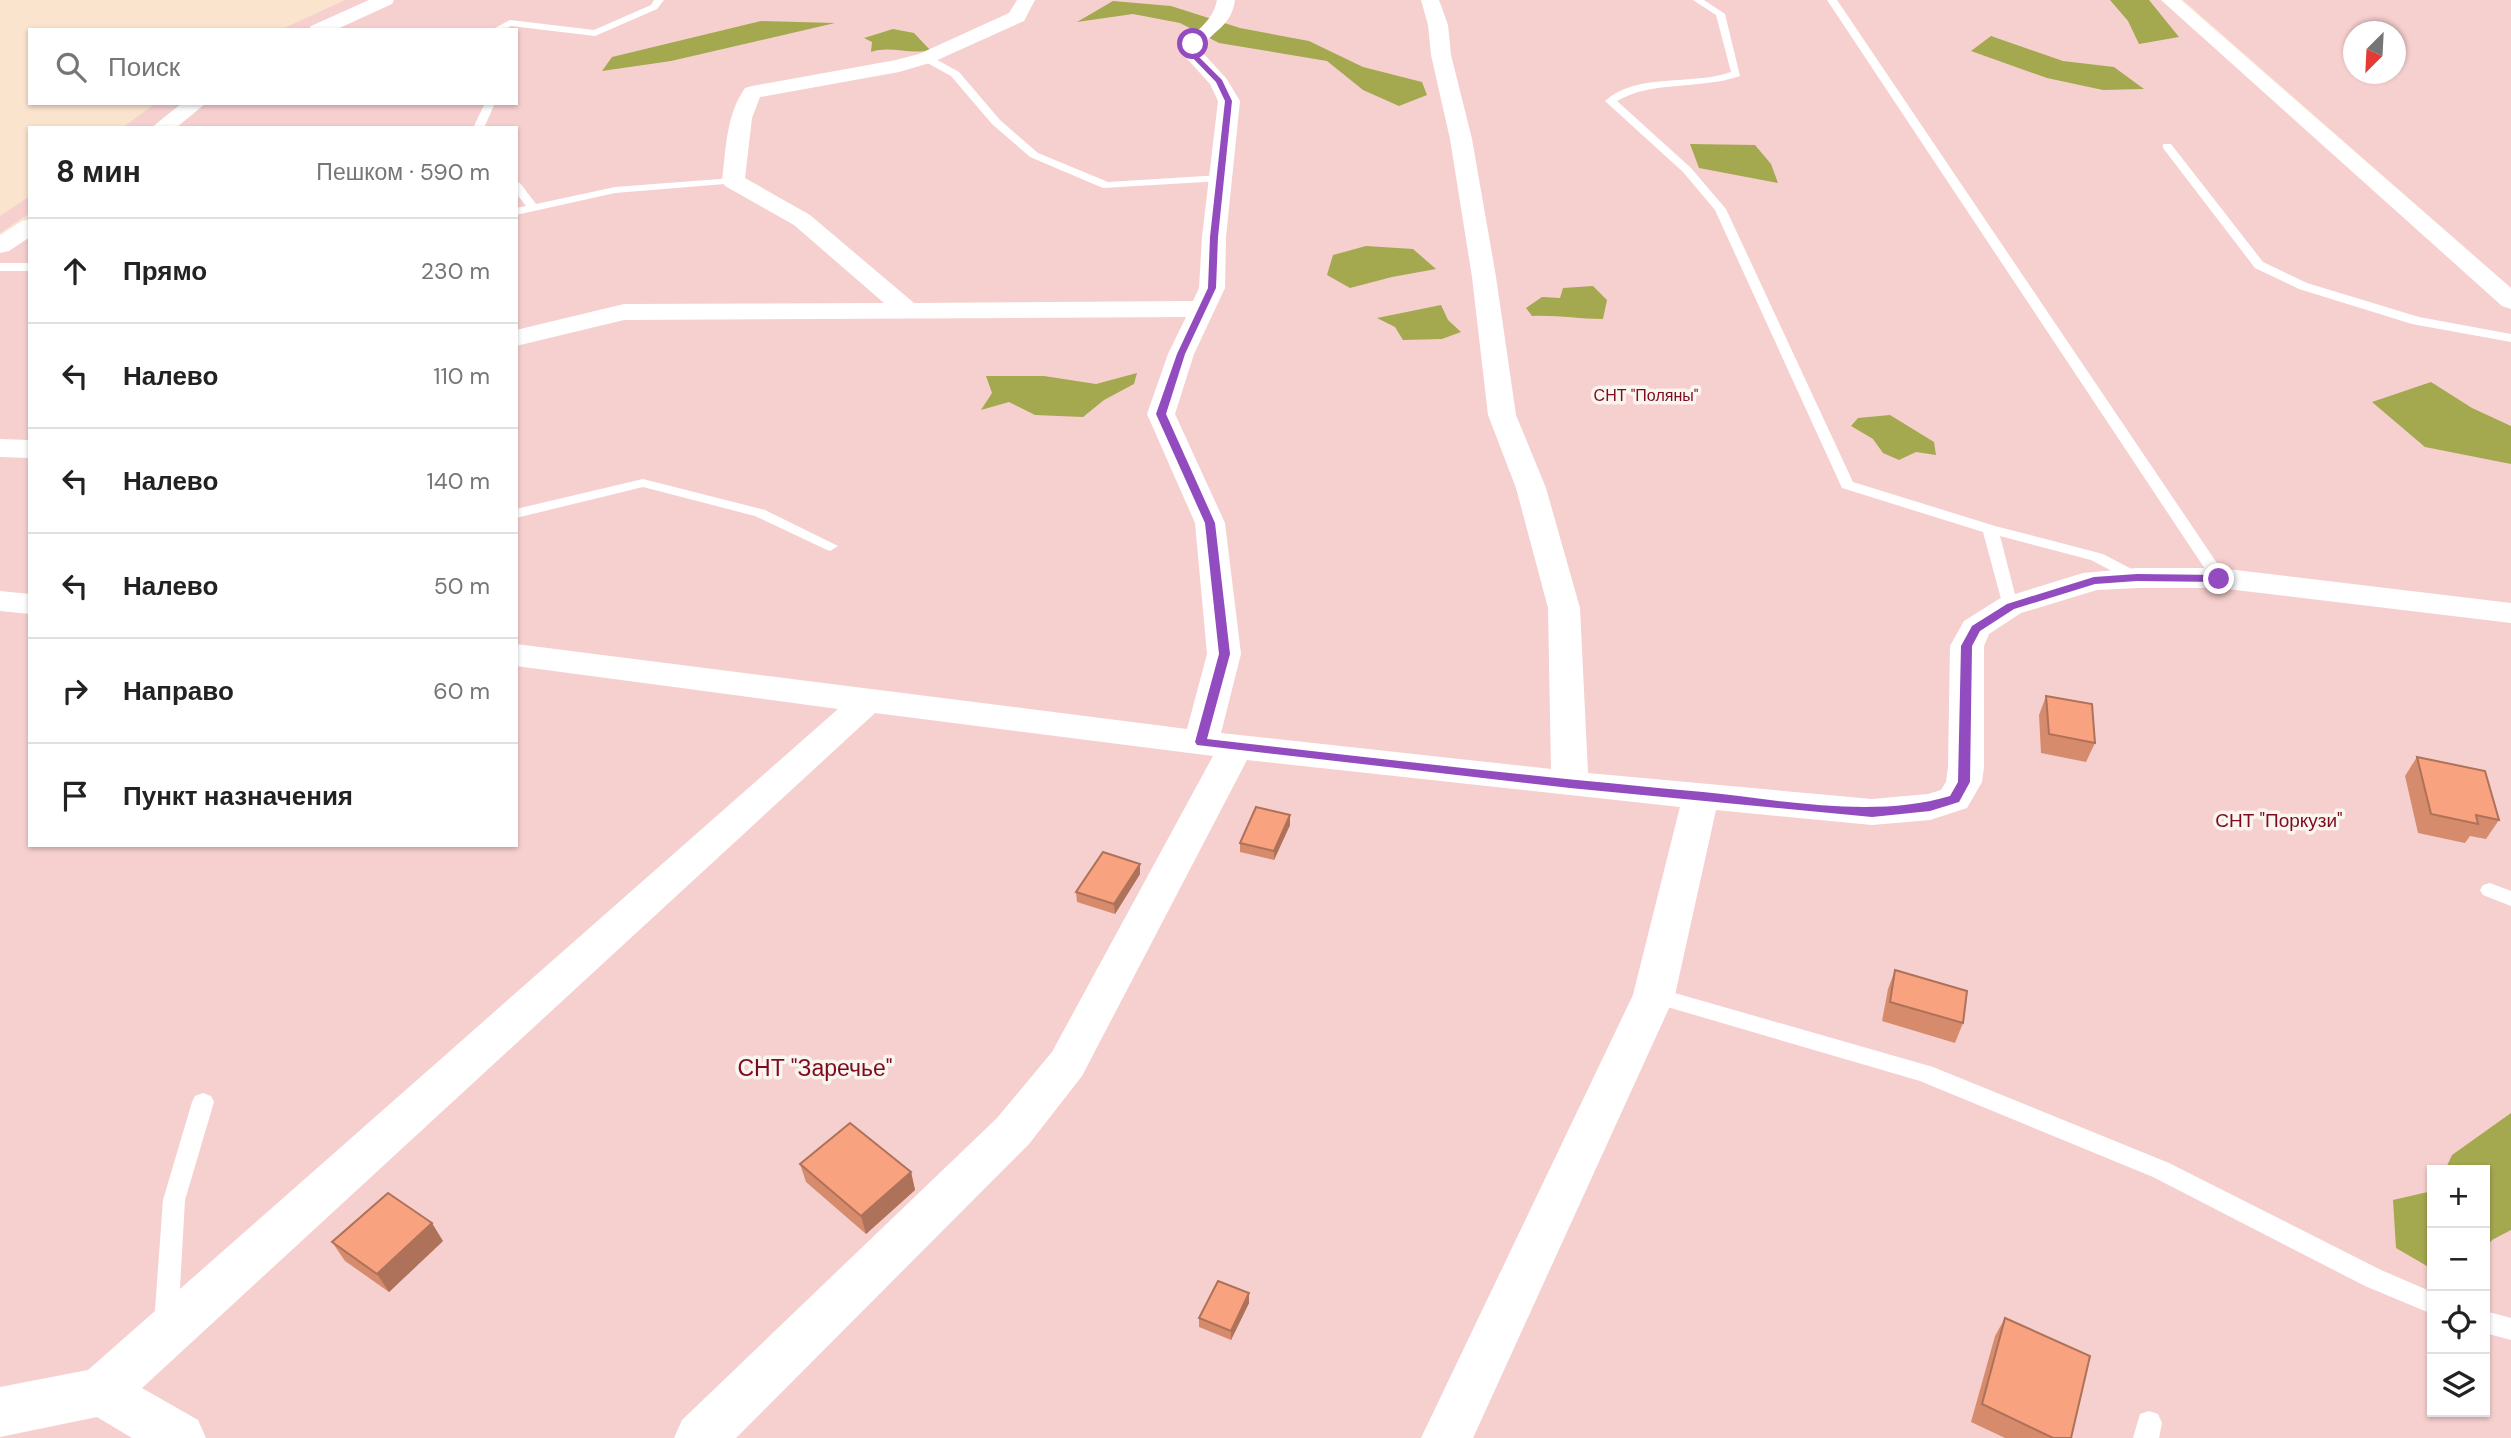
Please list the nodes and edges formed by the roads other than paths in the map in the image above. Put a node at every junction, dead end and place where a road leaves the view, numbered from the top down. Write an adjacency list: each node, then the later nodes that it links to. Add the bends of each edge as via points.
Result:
1 (385, 0): 9 (street)
2 (659, 0): 10 (lane, via 654,7 595,33 510,23)
3 (1026, 0): 11 (street, via 1017,17)
4 (1226, 0): 17 (street, via 1219,24 1193,44 1191,52 1219,82 1229,101)
5 (1430, 0): 45 (street, via 1461,139 1502,415 1531,488 1564,608)
6 (1698, 0): 34 (lane, via 1720,14 1736,74 1723,80 1641,89 1618,94 1611,101 1687,170 1720,209 1847,485)
7 (1832, 0): 37 (lane)
8 (2170, 0): 26 (street)
9 (322, 28)
10 (500, 28)
11 (926, 58): 17 (lane, via 955,74 996,122 1034,155 1107,186); 18 (street, via 752,92 741,118)
12 (192, 105): 14 (street)
13 (489, 105): 15 (lane)
14 (165, 126)
15 (479, 126)
16 (2167, 146): 30 (lane, via 2259,265 2302,286 2417,321)
17 (1220, 178): 28 (street, via 1212,288)
18 (733, 181): 20 (lane, via 615,190); 27 (street, via 802,220)
19 (518, 188): 20 (lane)
20 (533, 208): 21 (lane)
21 (518, 212)
22 (28, 227): 23 (street)
23 (0, 246)
24 (0, 267): 25 (lane)
25 (28, 267)
26 (2511, 301)
27 (906, 309): 28 (street); 29 (street, via 624,312)
28 (1202, 309): 44 (street, via 1161,414 1210,523 1224,654)
29 (518, 338)
30 (2511, 338)
31 (0, 448): 32 (street)
32 (28, 449)
33 (518, 514): 35 (lane, via 643,483 760,513)
34 (1990, 528): 36 (lane, via 2097,557); 40 (lane)
35 (830, 546)
36 (2137, 578): 37 (street); 40 (street, via 2094,580)
37 (2219, 579): 41 (street)
38 (0, 601): 39 (street)
39 (28, 604)
40 (2010, 606): 46 (street, via 1976,628 1967,646 1966,767 1954,799 1930,807 1872,812)
41 (2511, 613)
42 (518, 655): 43 (street)
43 (868, 701): 44 (street); 54 (street)
44 (1218, 744): 45 (street); 58 (street, via 1068,1063 1013,1131)
45 (1570, 784): 46 (street)
46 (1701, 796): 49 (street)
47 (2490, 890): 48 (lane)
48 (2511, 899)
49 (1654, 995): 51 (lane, via 1926,1073 2161,1170); 59 (street)
50 (203, 1102): 54 (lane, via 174,1200)
51 (2427, 1301)
52 (2490, 1323): 53 (lane)
53 (2511, 1329)
54 (165, 1334): 55 (street)
55 (101, 1392): 56 (street); 57 (street)
56 (0, 1412)
57 (180, 1438)
58 (700, 1438)
59 (1447, 1438)

